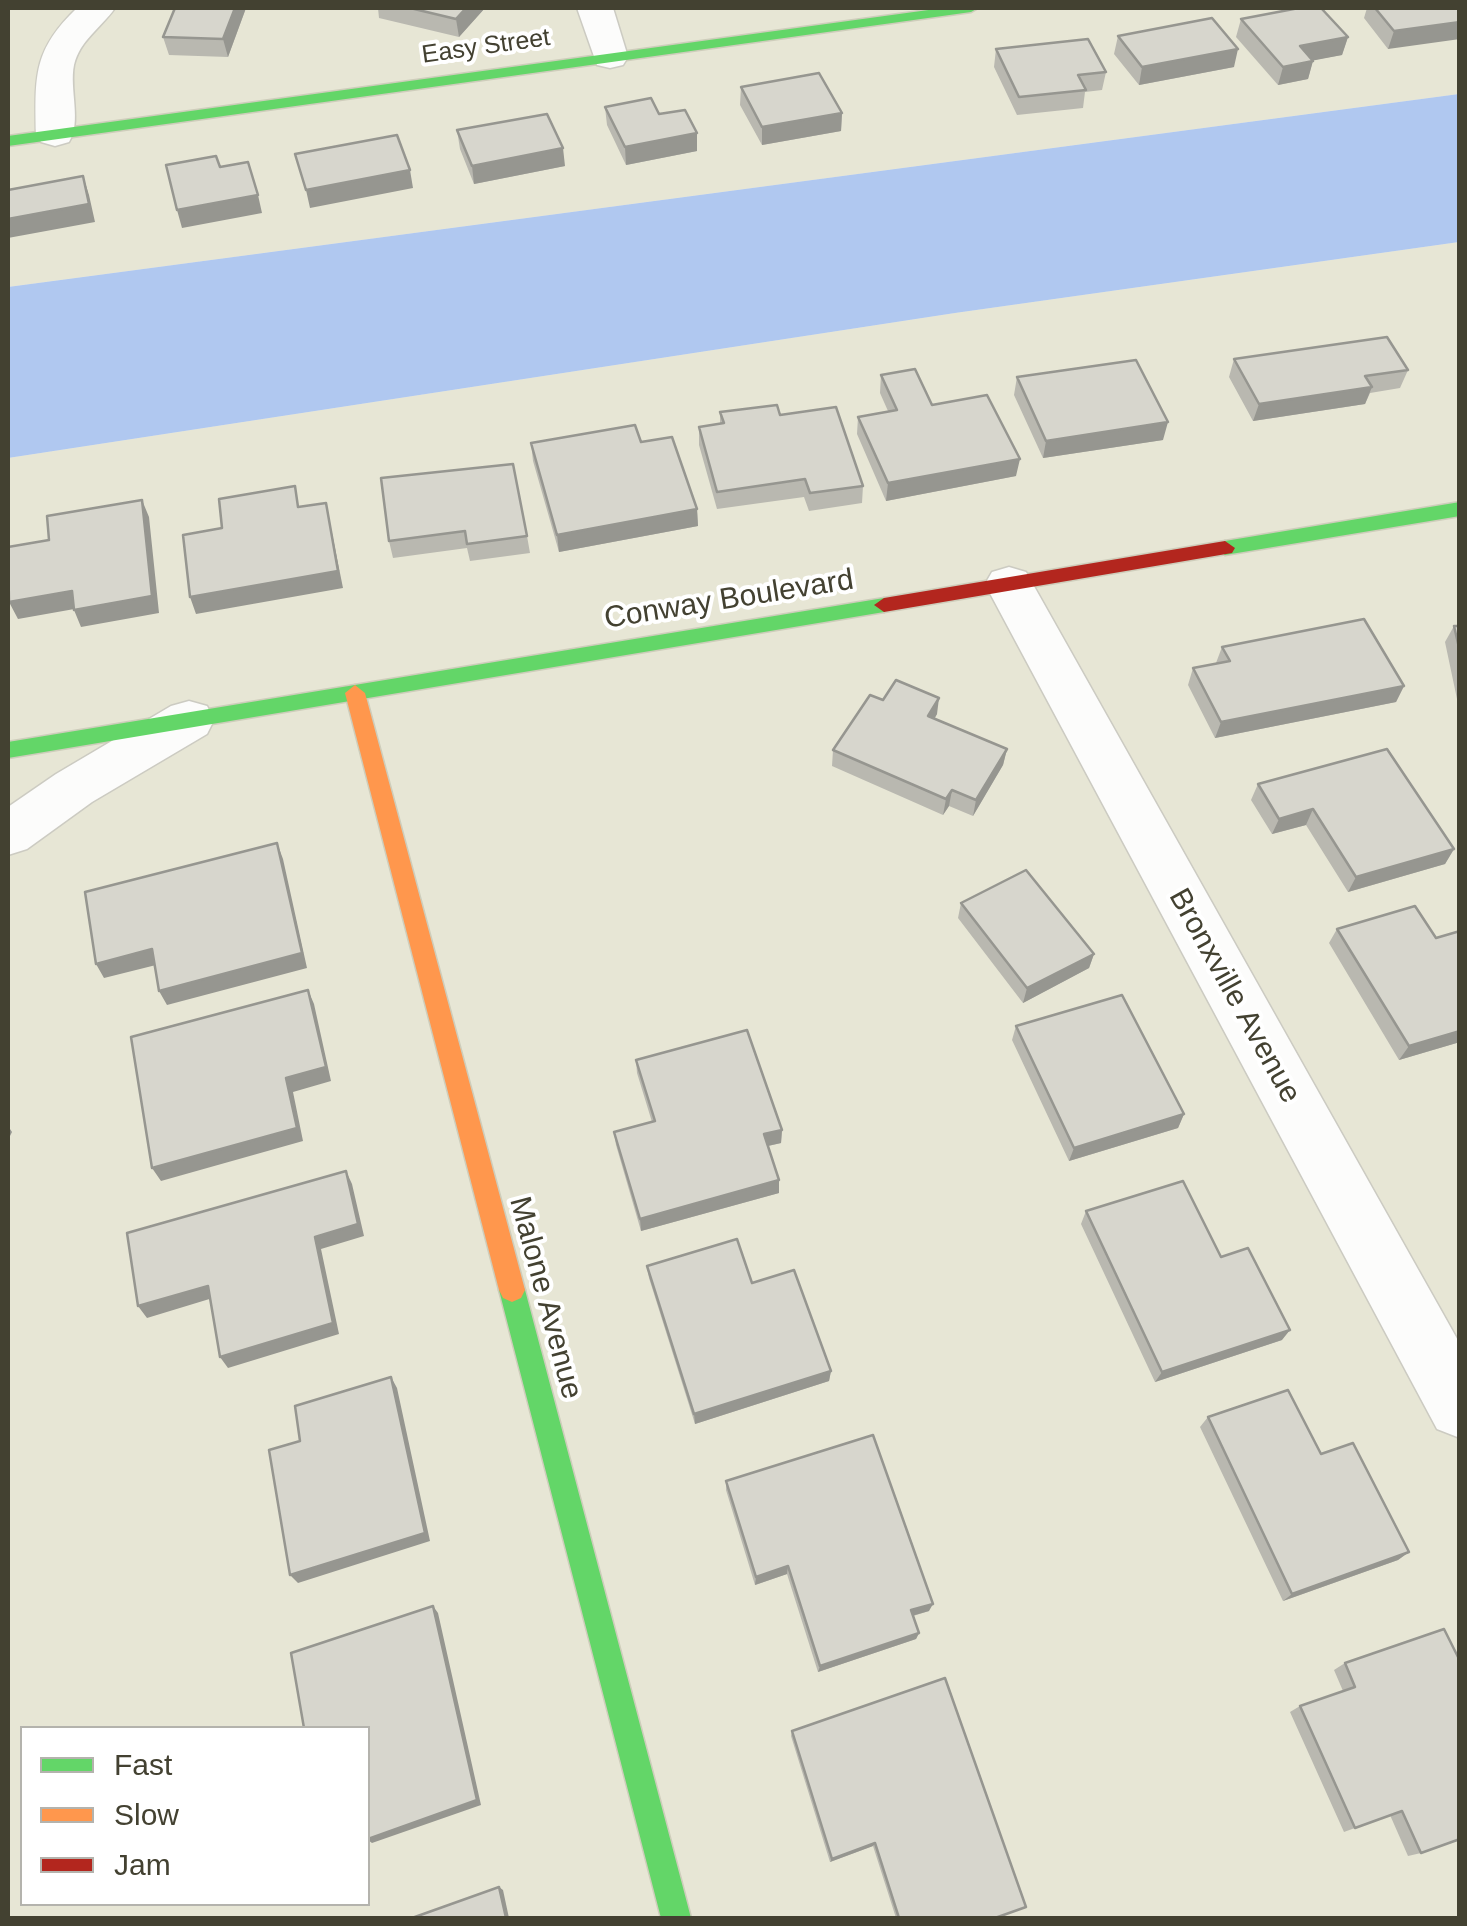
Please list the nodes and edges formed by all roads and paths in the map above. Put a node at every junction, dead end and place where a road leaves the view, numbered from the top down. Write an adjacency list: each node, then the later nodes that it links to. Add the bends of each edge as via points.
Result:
1 (97, 8): 5 (street, via 54,58)
2 (595, 8): 4 (street)
3 (971, 8): 4 (street, Easy Street)
4 (610, 58): 5 (street, Easy Street)
5 (55, 134): 6 (street, Easy Street)
6 (8, 140)
7 (1460, 509): 8 (street, Conway Boulevard)
8 (1009, 584): 9 (street, Conway Boulevard); 13 (street, Bronxville Avenue)
9 (356, 693): 10 (street, Conway Boulevard); 14 (street, Malone Avenue)
10 (189, 720): 11 (street, Conway Boulevard); 12 (street)
11 (8, 750)
12 (8, 834)
13 (1460, 1408)
14 (676, 1918)

